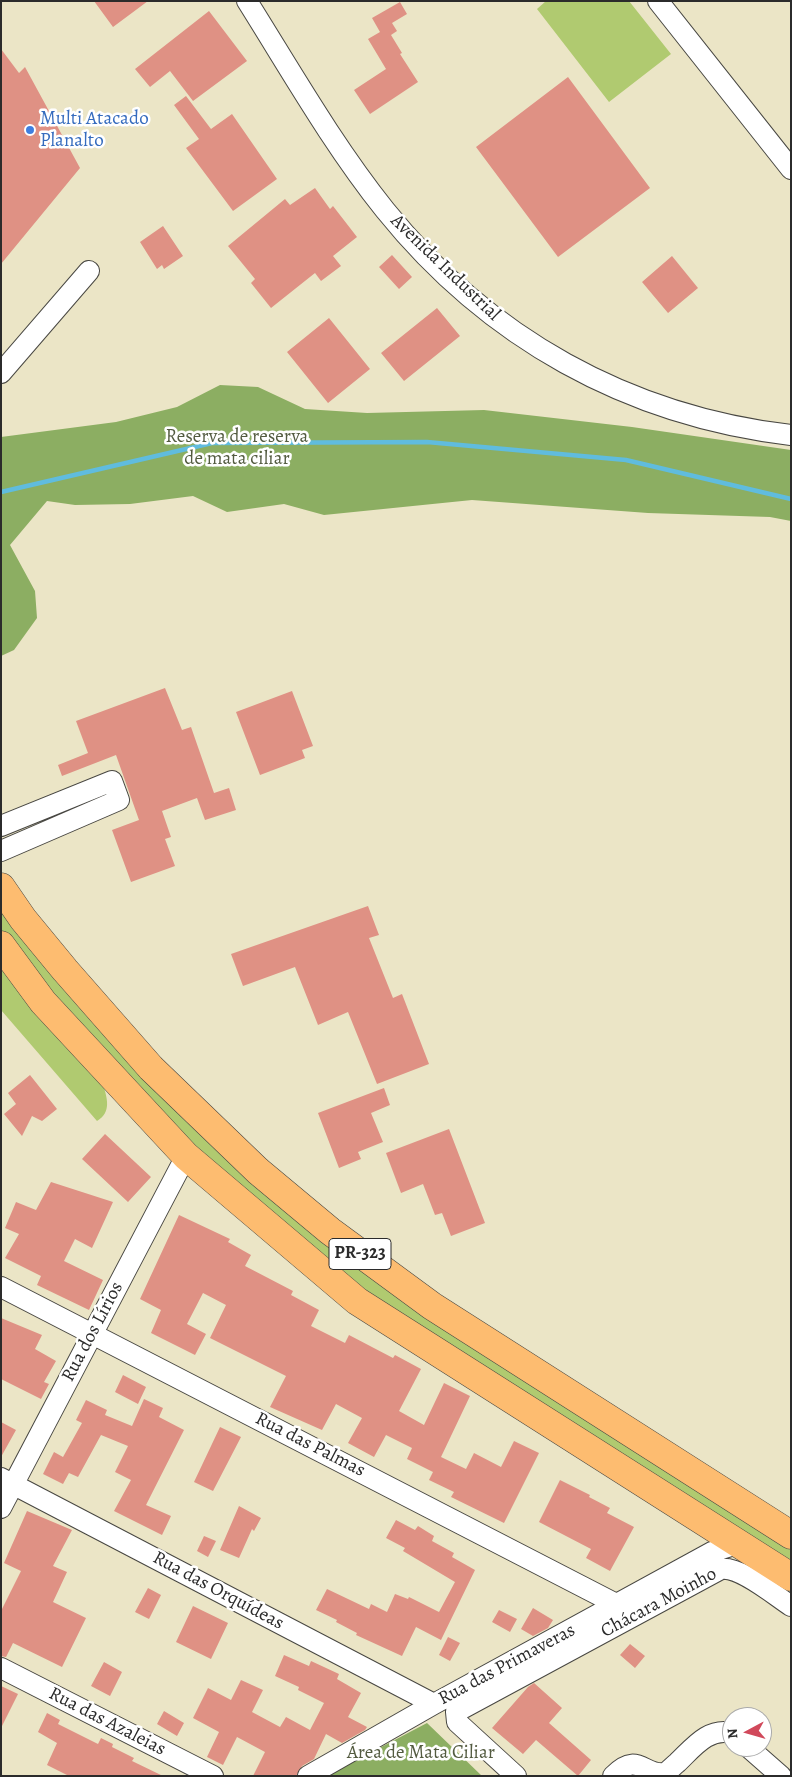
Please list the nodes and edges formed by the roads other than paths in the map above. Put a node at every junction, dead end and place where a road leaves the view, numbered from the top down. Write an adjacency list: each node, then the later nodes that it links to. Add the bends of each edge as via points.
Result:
1 (247, 1): 6 (street, Avenida Industrial, via 343,152 385,210 440,269 495,318 566,365 666,409 717,424)
2 (658, 1): 3 (street)
3 (791, 169)
4 (90, 271): 5 (street)
5 (1, 373)
6 (791, 435)
7 (1, 826): 8 (street, via 112,782 119,800)
8 (1, 851)
9 (1, 887): 17 (highway, PR-323, via 65,970 151,1068 258,1171 330,1231 432,1306)
10 (1, 945): 11 (highway, PR-323, via 43,1002)
11 (186, 1156): 13 (street, Rua dos Lírios); 16 (highway, PR-323, via 364,1306)
12 (1, 1288): 13 (street, Rua das Palmas)
13 (92, 1333): 14 (street, Rua dos Lírios); 21 (street, Rua das Palmas)
14 (7, 1481): 15 (street, Rua dos Lírios); 24 (street, Rua das Orquídeas)
15 (1, 1508)
16 (710, 1527): 18 (highway, PR-323); 19 (street)
17 (791, 1535)
18 (737, 1544): 19 (street, Rua das Primaveras); 20 (highway, PR-323)
19 (708, 1555): 21 (street, Rua das Primaveras)
20 (791, 1577)
21 (618, 1605): 24 (street, Rua das Primaveras)
22 (791, 1606): 30 (street, Chácara Moinho, via 730,1567 721,1569 456,1712 457,1722)
23 (1, 1668): 28 (street, Rua das Azaleias)
24 (434, 1704): 29 (street, Rua das Primaveras)
25 (722, 1732): 31 (street, via 707,1736 666,1773 656,1775 636,1764 623,1766)
26 (760, 1757): 32 (street)
27 (791, 1773): 33 (street)
28 (213, 1776)
29 (308, 1776)
30 (516, 1776)
31 (613, 1776)
32 (782, 1776)
33 (786, 1776)

